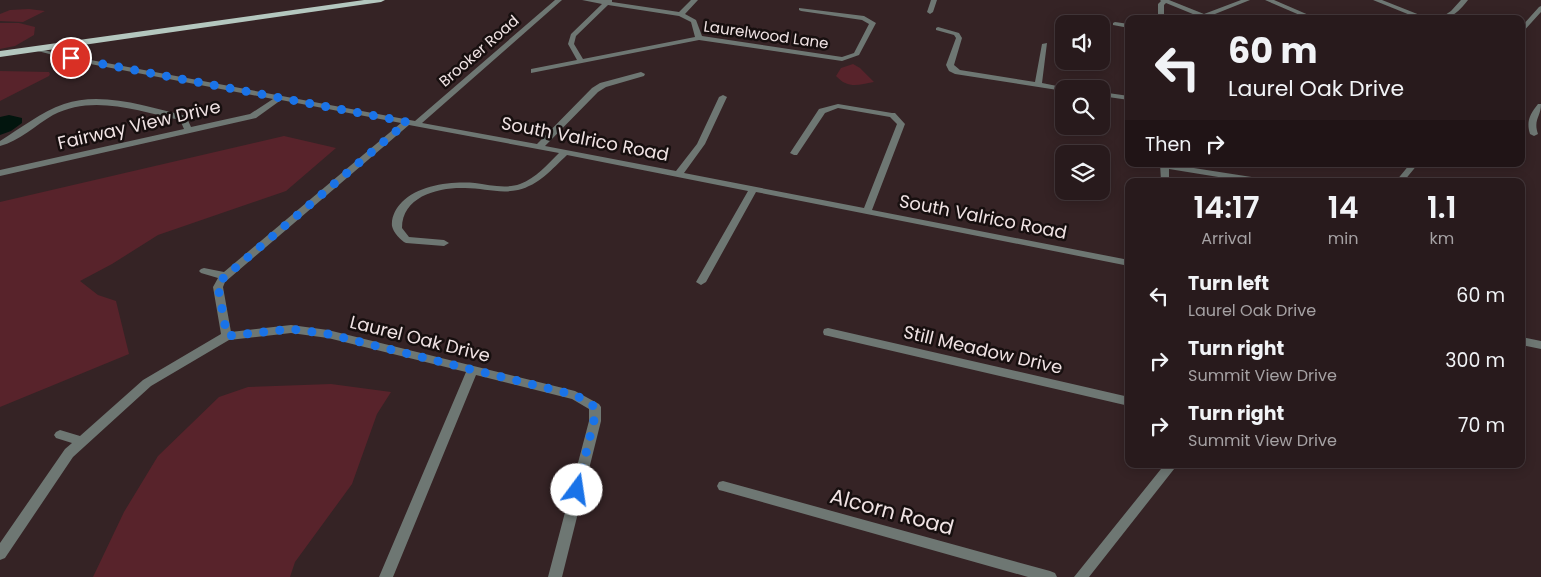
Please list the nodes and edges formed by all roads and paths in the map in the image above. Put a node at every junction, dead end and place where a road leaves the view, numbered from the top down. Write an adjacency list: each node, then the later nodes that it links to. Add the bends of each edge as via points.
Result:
1 (381, 0): 28 (main road)
2 (559, 0): 40 (street, Brooker Road)
3 (585, 0): 11 (street)
4 (695, 0): 15 (street)
5 (934, 0): 14 (street)
6 (1164, 0): 16 (street); 17 (street)
7 (1247, 0): 18 (street)
8 (1268, 0): 19 (street)
9 (1376, 0): 20 (street)
10 (1465, 0): 21 (street)
11 (608, 2): 15 (street); 30 (street, via 572,35 571,44)
12 (1541, 8): 24 (street)
13 (801, 9): 26 (street, Laurelwood Lane, via 864,18 873,23 858,54 842,59)
14 (930, 12)
15 (681, 14): 26 (street, via 694,21)
16 (1161, 15)
17 (1203, 15)
18 (1213, 15)
19 (1305, 15)
20 (1416, 15)
21 (1448, 15)
22 (1115, 24): 23 (street)
23 (1125, 25)
24 (1525, 27)
25 (938, 30): 33 (street, via 953,32 959,38 950,65 952,69)
26 (699, 38): 30 (street, Laurelwood Lane)
27 (1045, 44): 33 (street)
28 (32, 51): 29 (main road); 38 (street, South Valrico Road)
29 (0, 55)
30 (582, 62): 31 (street, Laurelwood Lane)
31 (534, 71)
32 (641, 74): 44 (street, via 594,90)
33 (1038, 84): 34 (street)
34 (1055, 87)
35 (1110, 95): 37 (street)
36 (723, 97): 50 (street, via 701,144)
37 (1125, 97)
38 (279, 98): 40 (street, South Valrico Road); 41 (street, Fairway View Drive, via 253,116)
39 (1541, 107): 42 (street, via 1530,123)
40 (412, 123): 44 (street, South Valrico Road); 58 (street, Brooker Road)
41 (189, 131): 43 (street, via 183,118 98,102 81,102 66,106); 49 (street, Fairway View Drive)
42 (1534, 134)
43 (0, 144)
44 (539, 147): 45 (street, South Valrico Road)
45 (565, 152): 50 (street, South Valrico Road); 55 (street, via 532,183 524,186 435,188 410,200 398,215 397,228 406,240)
46 (794, 153): 54 (street, via 822,111 838,106 892,115 901,124)
47 (1176, 167): 51 (street)
48 (1412, 167): 52 (street)
49 (0, 173)
50 (678, 174): 53 (street, South Valrico Road)
51 (1240, 178)
52 (1402, 178)
53 (753, 190): 54 (street, South Valrico Road); 59 (street)
54 (867, 211): 56 (street, South Valrico Road)
55 (444, 243)
56 (1125, 262)
57 (204, 271): 58 (street)
58 (226, 276): 61 (street, via 218,287)
59 (701, 282)
60 (828, 332): 65 (street, Still Meadow Drive)
61 (227, 336): 64 (street, Laurel Oak Drive, via 291,329 328,334); 67 (street, Laurel Oak Drive, via 147,383)
62 (1525, 342): 63 (street)
63 (1541, 344)
64 (472, 370): 71 (street); 72 (street, Laurel Oak Drive, via 575,395 595,407 595,421)
65 (1125, 401)
66 (60, 434): 67 (street)
67 (83, 440): 70 (street, Laurel Oak Drive, via 69,454)
68 (1169, 468): 74 (street)
69 (723, 486): 73 (street, Alcorn Road)
70 (0, 554)
71 (386, 577)
72 (556, 577)
73 (1050, 577)
74 (1080, 577)

